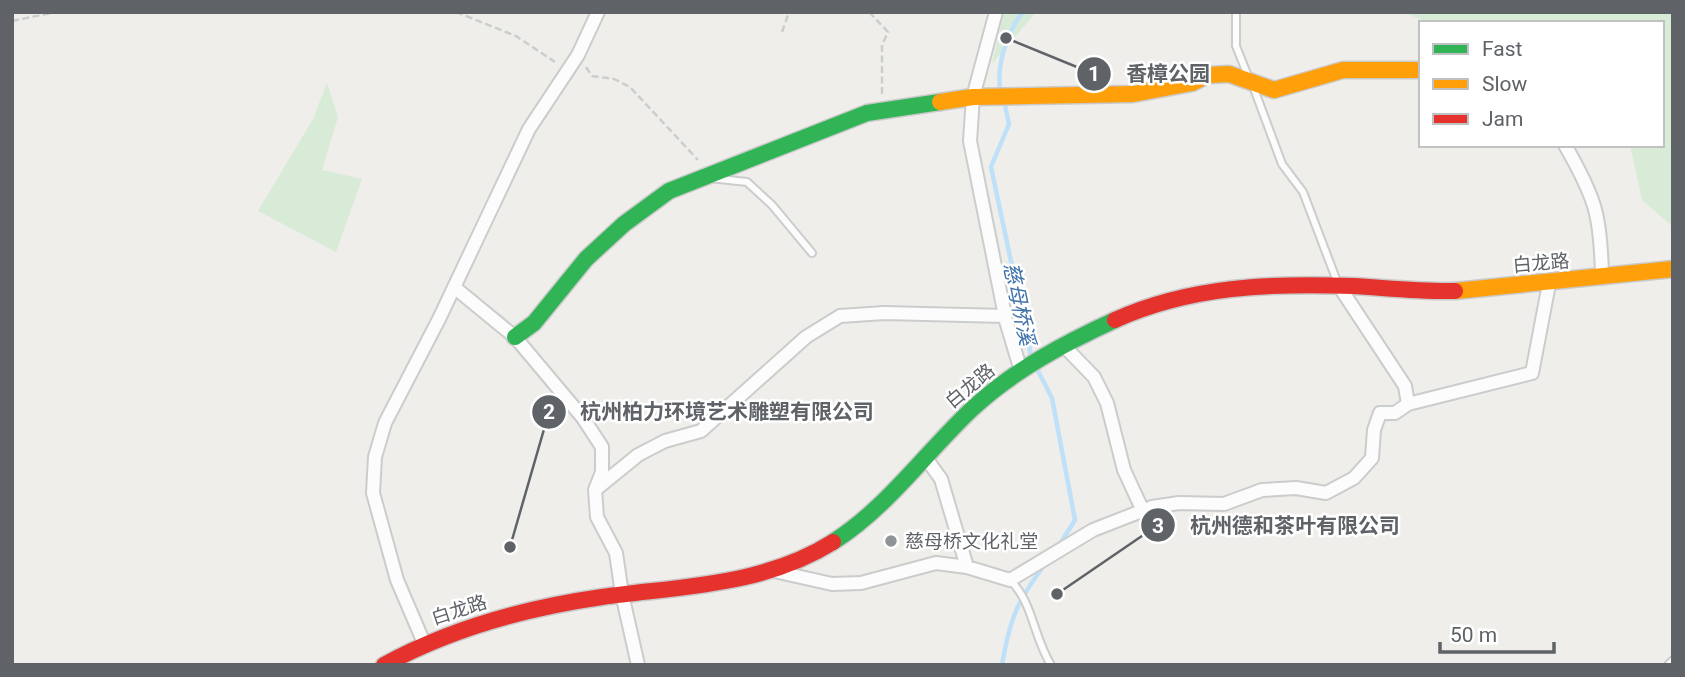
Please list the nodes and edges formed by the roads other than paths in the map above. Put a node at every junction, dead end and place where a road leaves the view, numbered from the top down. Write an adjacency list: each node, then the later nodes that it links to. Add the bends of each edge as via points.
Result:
1 (598, 12): 14 (street, via 578,55 529,129)
2 (996, 12): 6 (street)
3 (1236, 12): 5 (lane, via 1236,46)
4 (1419, 70): 5 (street, via 1343,70 1274,90)
5 (1251, 83): 6 (street, via 1229,74 1208,75 1192,83 1133,94); 13 (lane, via 1282,164 1303,192)
6 (973, 97): 8 (street, via 867,113); 15 (street, via 970,141)
7 (1567, 147): 11 (street, via 1589,187 1601,226)
8 (705, 175): 9 (lane, via 747,182); 16 (street, via 669,191 624,224 586,259 534,323)
9 (812, 253)
10 (1673, 269): 11 (street, 白龙路)
11 (1602, 278): 12 (street, 白龙路)
12 (1549, 284): 13 (street, 白龙路, via 1446,291); 19 (street, via 1532,373)
13 (1339, 286): 17 (street, 白龙路, via 1195,293 1154,305); 19 (street, via 1405,386)
14 (454, 287): 16 (street); 27 (street, via 385,423 375,457 373,493 397,580)
15 (1005, 316): 18 (street); 21 (street, via 840,316 806,337 701,430 647,450)
16 (515, 337): 21 (street, via 603,447)
17 (1065, 346): 18 (street, 白龙路); 22 (street, via 1099,386 1124,470)
18 (1021, 372): 20 (street, 白龙路, via 967,414)
19 (1408, 404): 22 (street, via 1395,413 1380,413 1372,458 1353,478 1326,493 1296,488 1262,490 1224,504 1179,503)
20 (925, 457): 23 (street, via 941,479); 24 (street, 白龙路, via 871,516 833,546)
21 (595, 491): 26 (street, via 597,517 616,553)
22 (1143, 510): 25 (street, via 1093,530)
23 (967, 567): 24 (street, via 936,563 861,583 832,584); 25 (street)
24 (771, 571): 26 (street, 白龙路)
25 (1010, 580): 33 (lane, via 1023,593 1038,644)
26 (622, 594): 27 (street, 白龙路, via 517,613); 32 (street)
27 (424, 643): 28 (street, 白龙路)
28 (407, 652): 30 (street, 白龙路); 31 (street)
29 (1673, 660): 34 (lane)
30 (384, 665)
31 (417, 665)
32 (639, 665)
33 (1051, 665)
34 (1668, 665)

